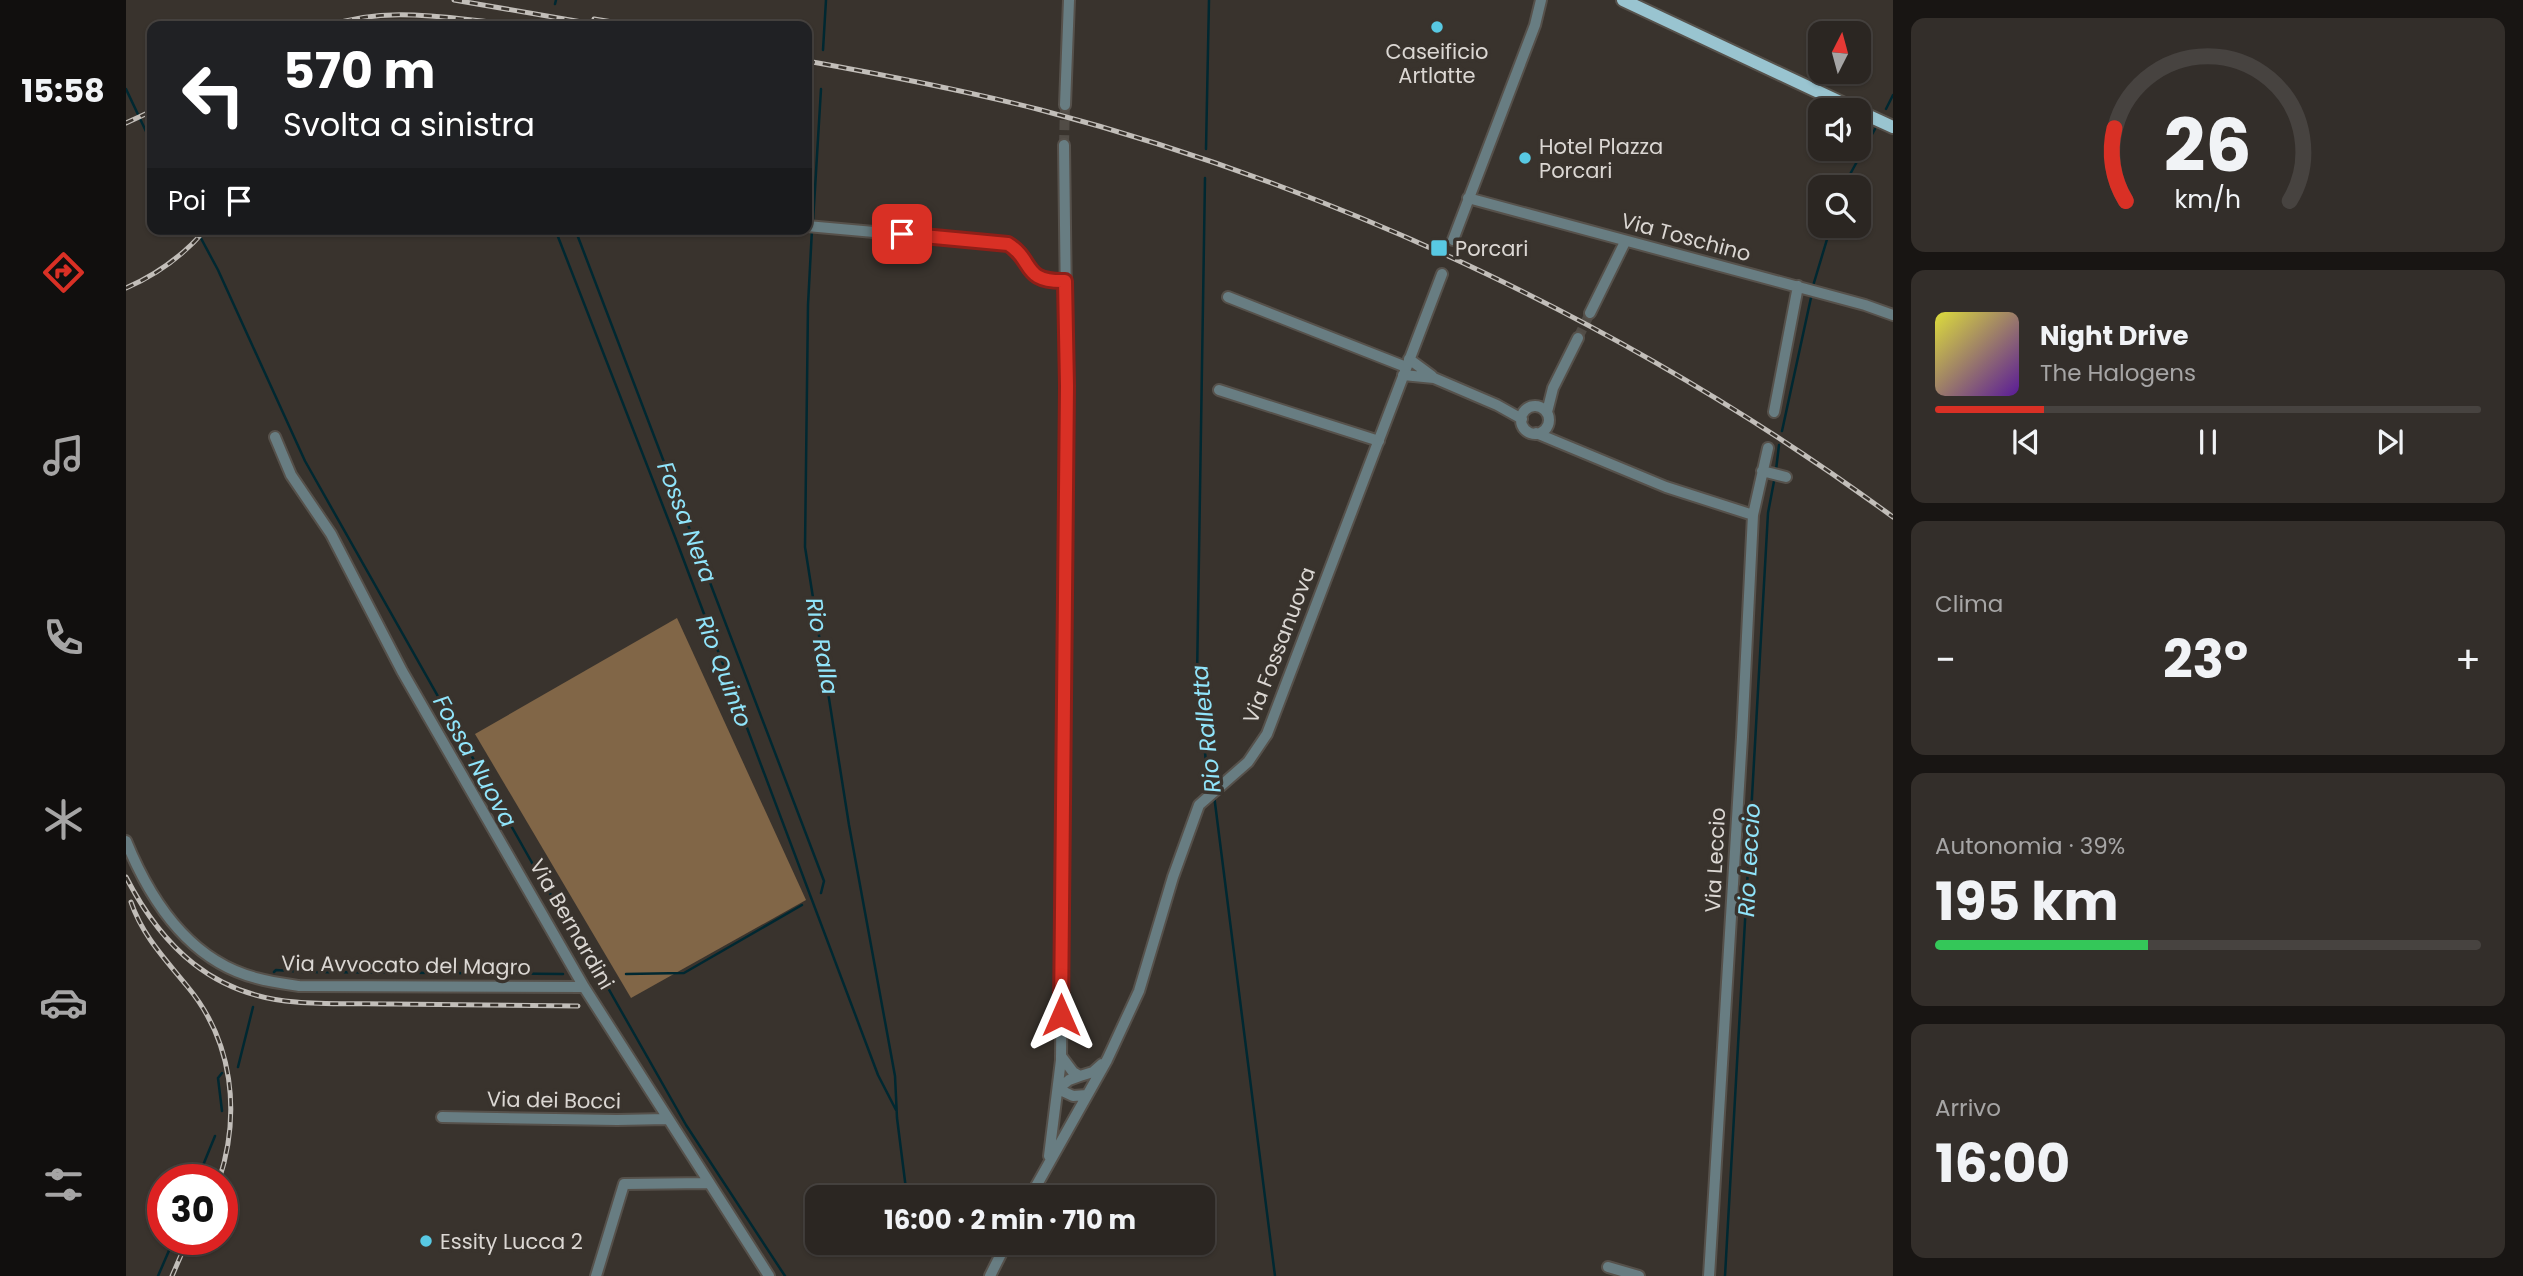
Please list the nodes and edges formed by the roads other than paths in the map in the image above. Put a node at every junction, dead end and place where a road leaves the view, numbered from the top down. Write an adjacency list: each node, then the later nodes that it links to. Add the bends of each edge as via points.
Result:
1 (1069, 0): 9 (street)
2 (1541, 0): 7 (street)
3 (1549, 0): 7 (street)
4 (1615, 0): 6 (main road)
5 (1623, 0): 6 (main road)
6 (1641, 10): 8 (main road)
7 (1535, 25): 13 (street)
8 (1830, 98)
9 (1065, 105)
10 (1871, 117): 11 (main road)
11 (1893, 127)
12 (1064, 145): 18 (street)
13 (1468, 198): 15 (street); 16 (street, Via Toschino)
14 (812, 226): 18 (street, via 1008,244 1040,278)
15 (1453, 240)
16 (1625, 242): 19 (street, Via Toschino); 21 (street)
17 (1442, 274): 24 (street, Via Fossanuova)
18 (1065, 281): 42 (street)
19 (1809, 289): 22 (street, Via Toschino); 30 (street)
20 (1228, 297): 24 (street)
21 (1590, 313)
22 (1893, 316)
23 (1578, 338): 26 (street)
24 (1406, 367): 25 (street); 25 (street); 34 (street, Via Fossanuova)
25 (1435, 378): 28 (street, via 1497,405)
26 (1553, 388): 28 (street); 29 (street)
27 (1219, 390): 34 (street)
28 (1527, 411): 29 (street, via 1543,408); 32 (street, via 1527,430)
29 (1547, 412): 31 (street)
30 (1773, 412)
31 (1547, 427): 32 (street); 35 (street)
32 (1536, 433): 35 (street)
33 (275, 437): 41 (street, Via Bernardini, via 291,475 331,534 402,671)
34 (1379, 441): 43 (street, Via Fossanuova, via 1267,734 1248,762 1199,805 1139,991)
35 (1566, 445): 39 (street, via 1666,487)
36 (1768, 448): 37 (street, Via Leccio)
37 (1762, 471): 38 (street); 39 (street, Via Leccio)
38 (1784, 476)
39 (1753, 515): 58 (street, Via Leccio)
40 (126, 841): 41 (street, Via Avvocato del Magro, via 156,902 178,930 222,964 254,978 299,986)
41 (584, 987): 48 (street, Via Bernardini)
42 (1061, 1055): 44 (street); 45 (street)
43 (1107, 1060): 44 (street); 46 (street, Via Fossanuova)
44 (1080, 1076): 45 (street)
45 (1058, 1089): 46 (street); 49 (street)
46 (1087, 1096): 49 (street, Via Fossanuova)
47 (442, 1117): 48 (street, Via dei Bocci)
48 (667, 1119): 50 (street, Via Bernardini)
49 (1048, 1162): 51 (street, Via Fossanuova)
50 (708, 1183): 54 (street, via 624,1184); 55 (street, Via Bernardini)
51 (1036, 1185)
52 (1000, 1255): 56 (street)
53 (1608, 1267): 57 (street)
54 (596, 1276)
55 (769, 1276)
56 (989, 1276)
57 (1639, 1276)
58 (1709, 1276)

